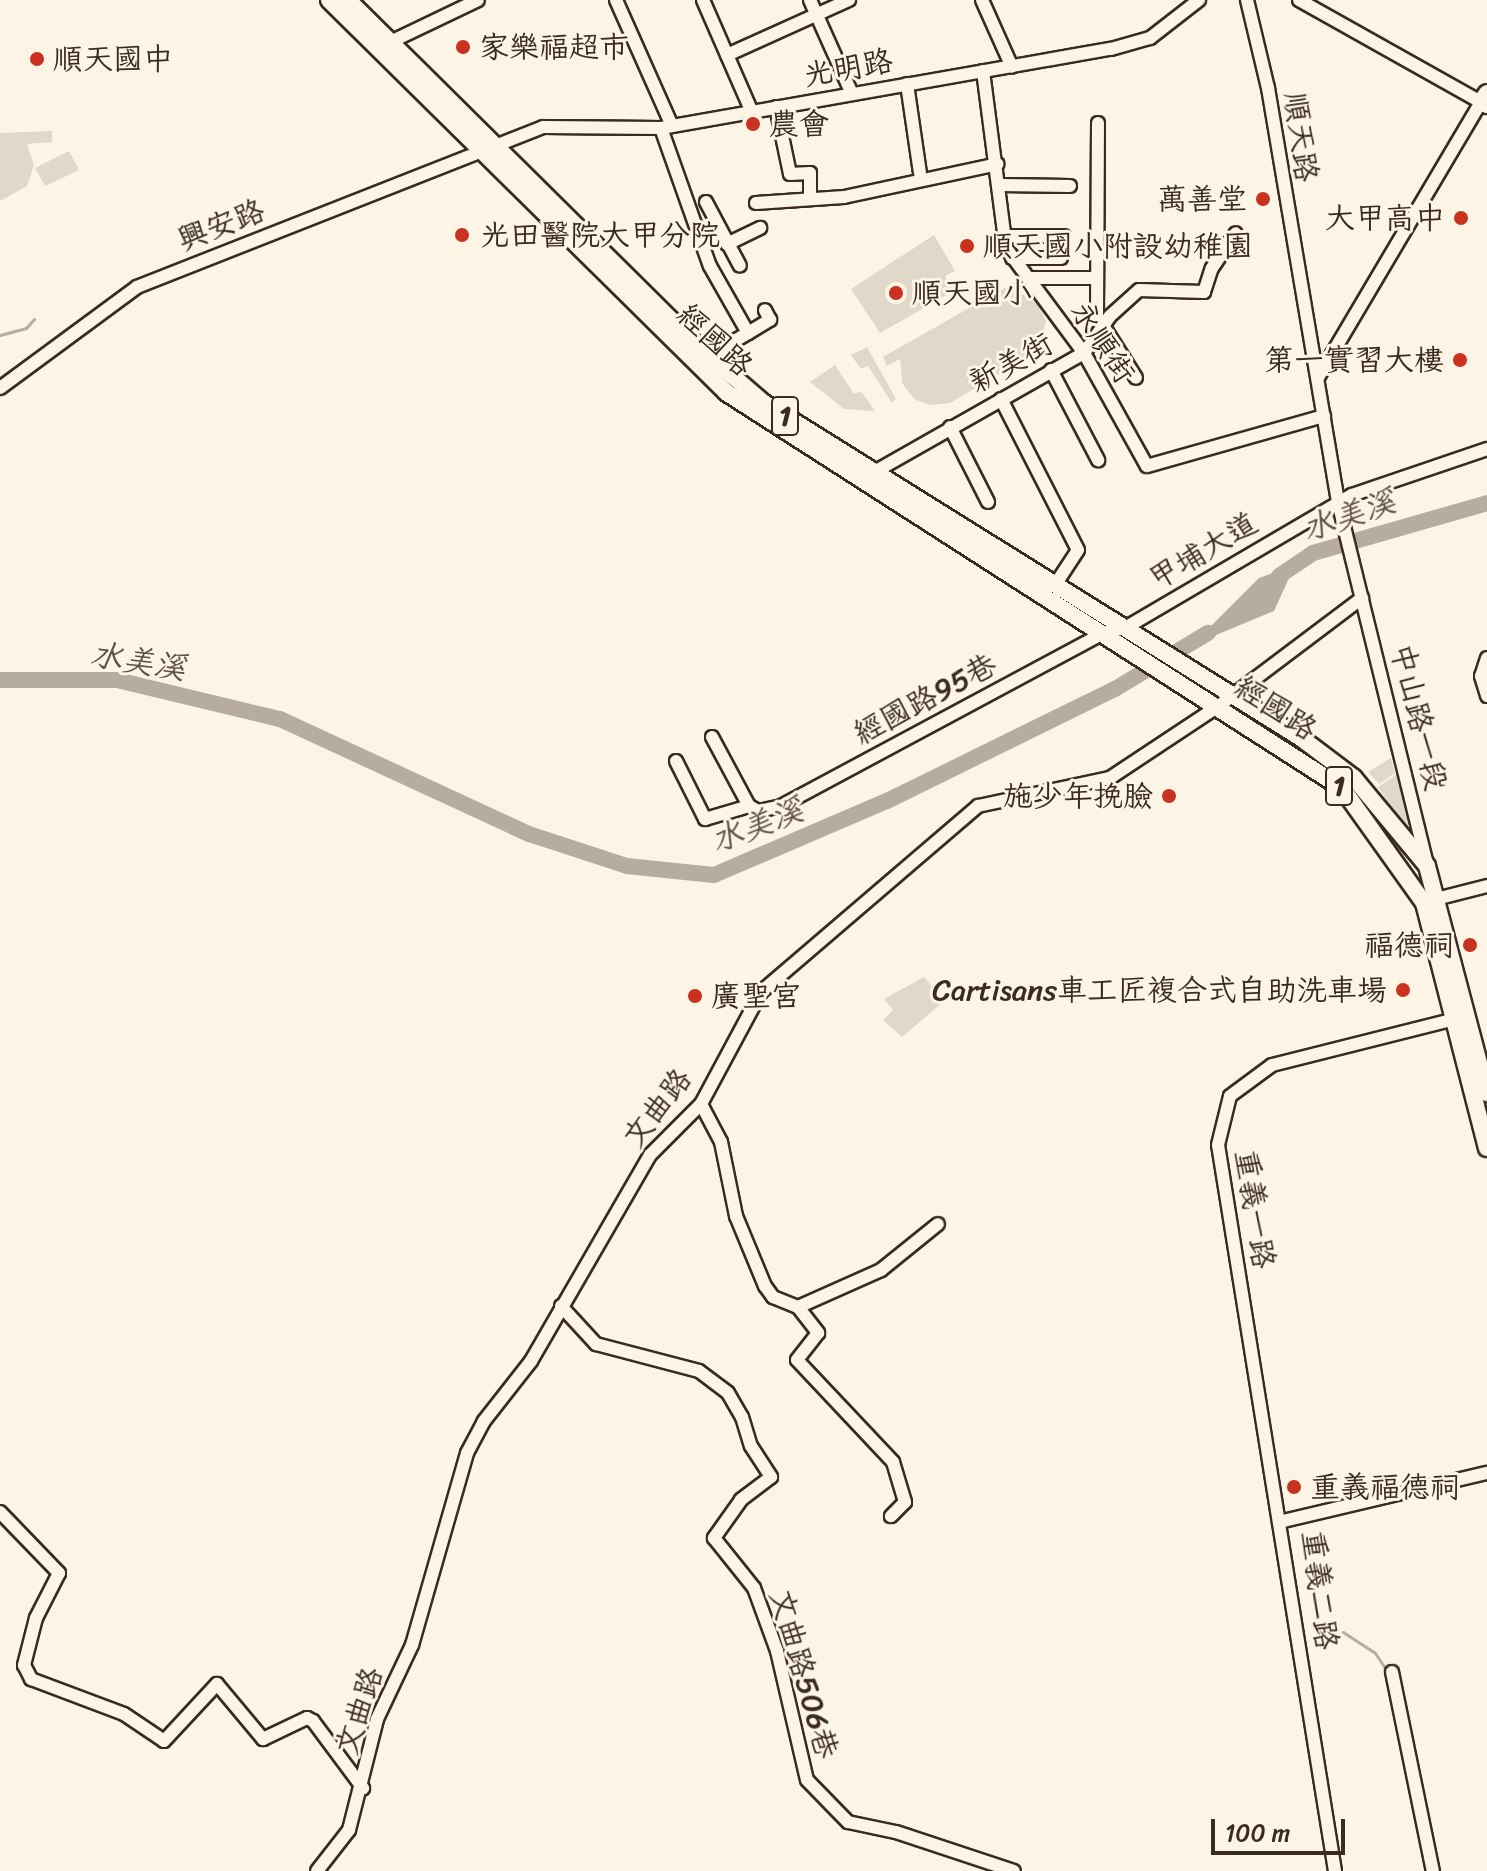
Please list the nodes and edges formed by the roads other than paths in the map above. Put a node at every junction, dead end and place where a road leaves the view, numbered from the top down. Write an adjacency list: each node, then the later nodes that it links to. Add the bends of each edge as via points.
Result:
1 (329, 0): 14 (main road, 經國路 / 1)
2 (348, 0): 14 (main road, 經國路 / 1)
3 (478, 0): 12 (street)
4 (616, 0): 24 (street)
5 (703, 0): 15 (street)
6 (810, 0): 13 (street)
7 (849, 0): 13 (street)
8 (982, 0): 16 (street)
9 (1199, 0): 16 (street, 光明路, via 1133,44)
10 (1247, 0): 50 (street, 順天路, via 1268,88)
11 (1299, 0): 20 (street)
12 (460, 4): 14 (street)
13 (816, 15): 15 (street); 19 (street)
14 (384, 45): 25 (main road, 經國路 / 1)
15 (727, 55): 22 (street)
16 (1012, 67): 17 (street, 光明路)
17 (983, 71): 18 (street, 光明路); 26 (street, 永順街)
18 (907, 84): 19 (street, 光明路); 27 (street)
19 (852, 94): 21 (street, 光明路)
20 (1485, 100): 50 (street)
21 (776, 107): 22 (street, 光明路); 30 (street, via 790,174 810,173)
22 (752, 112): 24 (street, 光明路)
23 (1098, 123): 42 (street)
24 (666, 127): 25 (street, 光明路, via 543,127); 45 (street, via 710,266)
25 (487, 146): 47 (main road, 經國路 / 1); 51 (street, 興安路, via 137,287); 57 (main road, 經國路 / 1, via 727,393)
26 (998, 164): 28 (street, 永順街); 30 (street, via 844,197)
27 (920, 173)
28 (1000, 185): 29 (street); 35 (street, 永順街)
29 (1070, 186)
30 (810, 199): 32 (street)
31 (706, 202): 37 (street)
32 (756, 203)
33 (760, 228): 37 (street)
34 (1236, 233): 44 (street, 新美街, via 1212,268 1204,292 1139,290)
35 (1006, 236): 36 (street); 38 (street, 永順街)
36 (1064, 236)
37 (727, 244): 40 (street)
38 (1012, 258): 39 (street); 41 (street, 永順街)
39 (1061, 258)
40 (740, 266)
41 (1027, 278): 42 (street); 46 (street, 永順街)
42 (1097, 278): 44 (street, via 1097,316)
43 (765, 310): 45 (street, via 770,320)
44 (1104, 324): 46 (street, 新美街); 49 (street)
45 (748, 333): 47 (street)
46 (1084, 353): 48 (street, 新美街); 53 (street, 永順街, via 1147,466)
47 (709, 356): 57 (main road, 經國路 / 1)
48 (1051, 370): 52 (street, 新美街); 56 (street)
49 (1136, 378)
50 (1318, 378): 53 (street)
51 (0, 388)
52 (1001, 399): 54 (street, 新美街); 60 (street, via 1078,550)
53 (1324, 416): 59 (street)
54 (950, 427): 57 (street, 新美街); 58 (street)
55 (1487, 449): 59 (street, 甲埔大道)
56 (1098, 460)
57 (866, 478): 60 (main road, 經國路 / 1); 63 (main road, 經國路 / 1)
58 (988, 502)
59 (1340, 508): 61 (street, 中山路一段); 62 (street, 甲埔大道)
60 (1055, 585): 62 (main road, 經國路 / 1)
61 (1362, 598): 67 (street, 文曲路); 71 (street, 中山路一段)
62 (1132, 632): 63 (street, 經國路95巷); 65 (main road, 1)
63 (1103, 633): 65 (main road, 經國路 / 1); 70 (street, 經國路95巷, via 820,789 781,806 758,811)
64 (1487, 658): 66 (street, via 1481,676)
65 (1187, 676): 67 (main road, 經國路 / 1)
66 (1487, 696)
67 (1225, 699): 71 (main road, 經國路 / 1, via 1354,778); 73 (main road, 經國路 / 1, via 1342,788); 76 (street, 文曲路, via 1110,778 978,806 774,977 733,1036)
68 (712, 737): 70 (street)
69 (676, 761): 70 (street, 經國路95巷, via 705,819)
70 (749, 806)
71 (1427, 866): 73 (main road, 中山路一段 / 1)
72 (1487, 886): 73 (street)
73 (1431, 900): 74 (main road, 中山路一段 / 1); 75 (main road, 中山路一段 / 1)
74 (1455, 1019): 77 (main road, 中山路一段 / 1); 84 (street, 重義一路, via 1272,1065 1230,1096 1218,1145)
75 (1487, 1093)
76 (701, 1104): 79 (street, 文曲路, via 650,1155); 80 (street, via 721,1142 736,1216 765,1286 773,1297)
77 (1487, 1148)
78 (938, 1224): 80 (street, via 881,1270)
79 (561, 1306): 86 (street, 文曲路, via 467,1453 412,1645 377,1719); 88 (street, 文曲路506巷, via 596,1344 699,1371 728,1393 742,1417 751,1446 771,1477 741,1500 714,1538 754,1588 777,1651 807,1780 848,1822)
80 (798, 1307): 83 (street, via 818,1333 797,1360 893,1462 905,1502)
81 (1487, 1473): 84 (street, 重義二路)
82 (0, 1512): 86 (street, via 59,1573 36,1618 24,1665 31,1679 124,1714 164,1741 210,1688 221,1686 263,1739 307,1718 313,1721)
83 (891, 1516)
84 (1279, 1522): 89 (street, 重義二路)
85 (1392, 1672): 90 (street)
86 (363, 1788): 87 (street, 文曲路, via 349,1830)
87 (317, 1871)
88 (1014, 1871)
89 (1335, 1871)
90 (1433, 1871)

